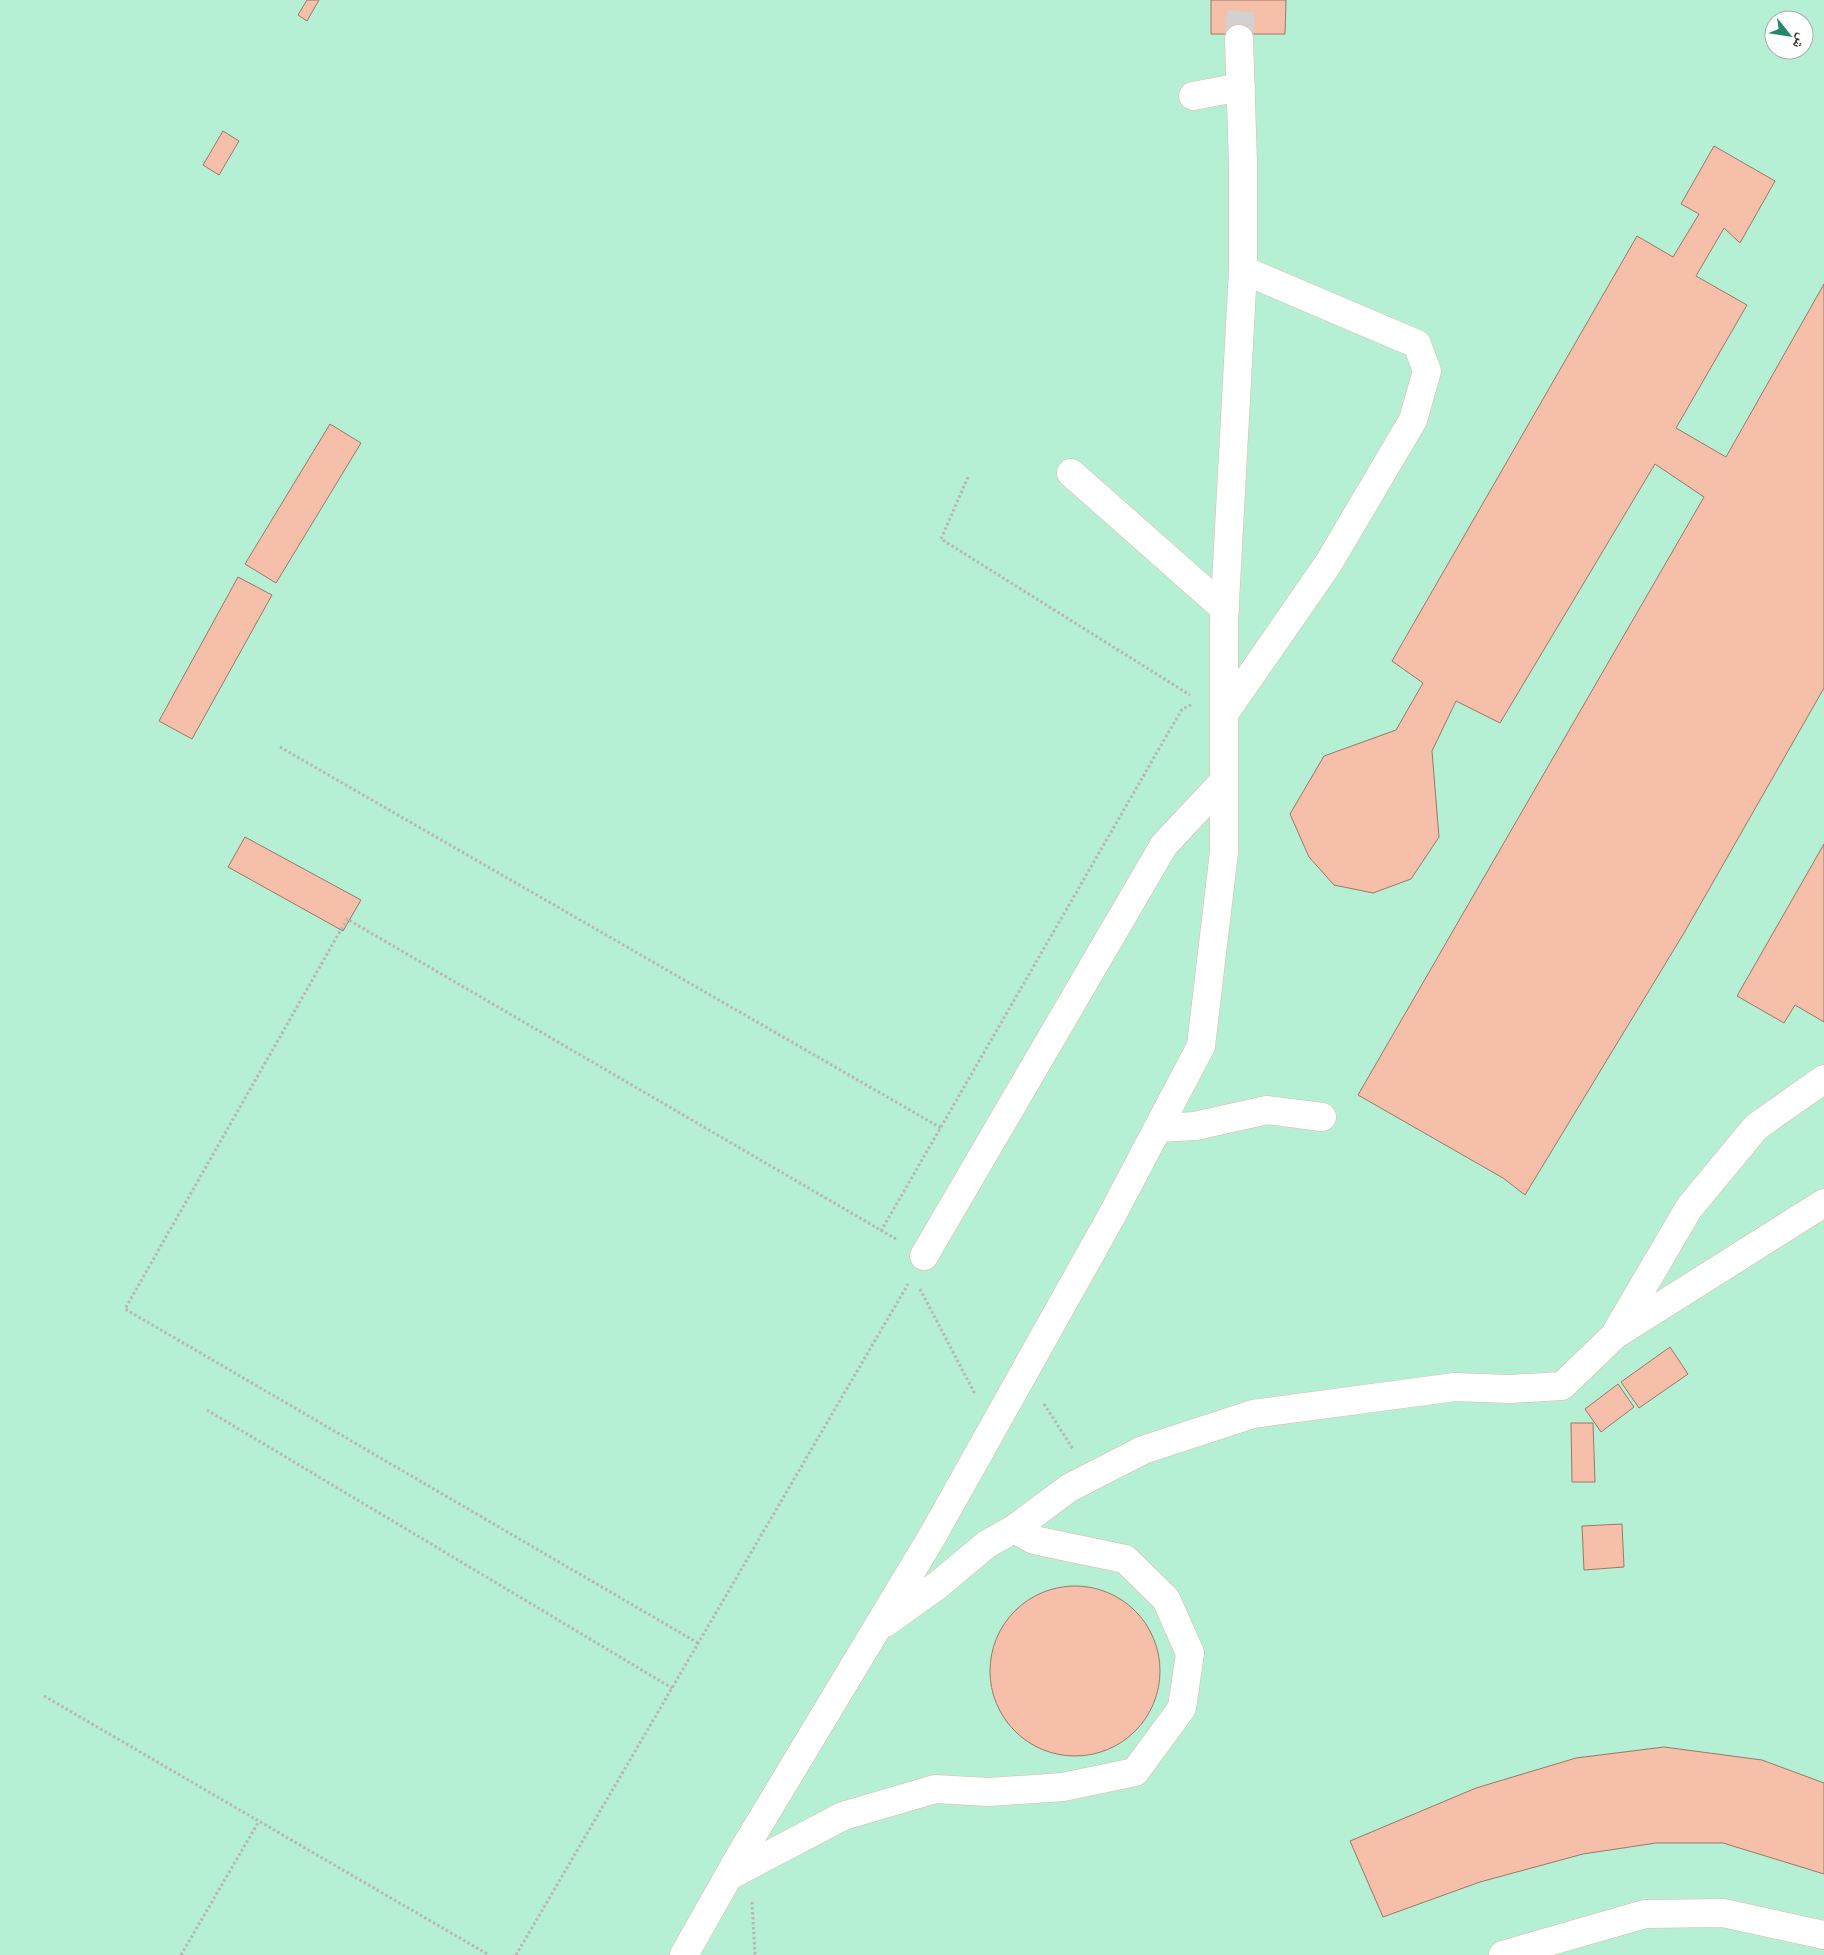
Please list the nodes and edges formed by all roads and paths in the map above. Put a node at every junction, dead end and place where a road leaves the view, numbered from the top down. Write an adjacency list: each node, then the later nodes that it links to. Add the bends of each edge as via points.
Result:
1 (1239, 39): 2 (street)
2 (1241, 88): 3 (street); 4 (street)
3 (1193, 96)
4 (1243, 270): 7 (street); 9 (street, via 1417,344 1427,371 1413,420 1328,564)
5 (1071, 473): 7 (street)
6 (968, 477): 8 (path, via 941,539)
7 (1225, 609): 9 (street)
8 (1200, 700): 9 (path); 14 (path, via 1182,709)
9 (1226, 700): 11 (street)
10 (280, 747): 14 (path)
11 (1224, 781): 15 (street, via 1224,852 1201,1046); 18 (street, via 1164,845)
12 (1824, 1079): 19 (street, via 1756,1127 1689,1208)
13 (1322, 1117): 15 (street, via 1267,1110 1195,1126)
14 (941, 1128): 17 (path)
15 (1158, 1128): 20 (street)
16 (1824, 1204): 19 (street)
17 (882, 1231): 18 (path); 26 (path, via 347,920 125,1308)
18 (919, 1265): 22 (path); 26 (path)
19 (1614, 1336): 23 (street, via 1562,1386 1510,1389 1455,1387 1253,1414 1143,1450)
20 (1024, 1373): 22 (street); 23 (path)
21 (207, 1410): 27 (path)
22 (993, 1428): 25 (street)
23 (1090, 1477): 24 (street, via 1069,1488)
24 (1014, 1529): 25 (street, via 987,1544); 30 (street, via 1034,1540 1125,1559 1166,1599 1190,1653 1182,1708 1135,1772 1063,1787 989,1792 935,1789 843,1816)
25 (876, 1630): 30 (street)
26 (698, 1643): 27 (path)
27 (672, 1688): 34 (path)
28 (44, 1696): 29 (path)
29 (259, 1821): 32 (path); 33 (path)
30 (731, 1875): 35 (street); 36 (path, via 752,1897)
31 (1824, 1936): 37 (street, via 1722,1913 1645,1914)
32 (182, 1955)
33 (489, 1955)
34 (516, 1955)
35 (684, 1955)
36 (755, 1955)
37 (1503, 1955)

